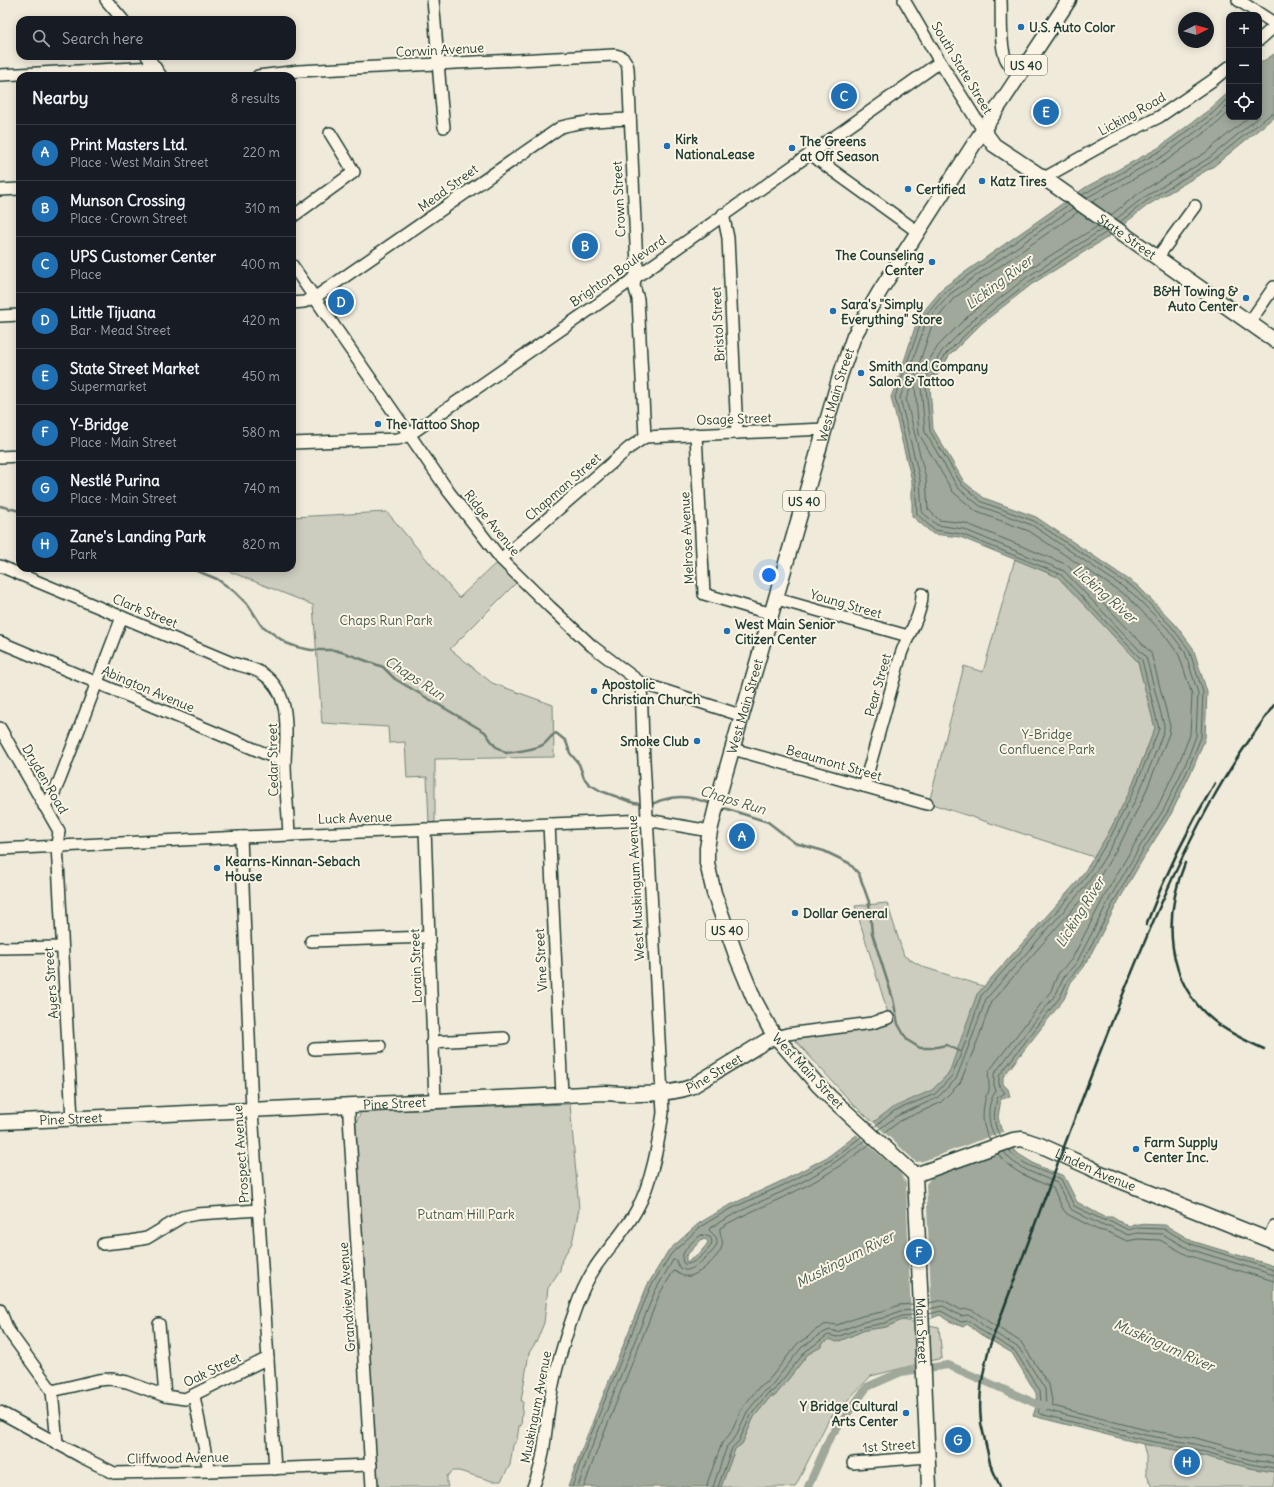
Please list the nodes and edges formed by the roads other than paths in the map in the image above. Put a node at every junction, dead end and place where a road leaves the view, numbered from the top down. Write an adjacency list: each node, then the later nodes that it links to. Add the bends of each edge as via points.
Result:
1 (106, 0): 7 (street)
2 (433, 0): 14 (street)
3 (904, 0): 13 (street, South State Street)
4 (1001, 0): 20 (street, via 1002,50 1010,67)
5 (1069, 0): 20 (main road, West Main Street / US 40)
6 (1238, 0): 8 (street)
7 (120, 16)
8 (1274, 23)
9 (1274, 27): 10 (street)
10 (1262, 37)
11 (623, 57): 14 (street, Corwin Avenue, via 614,55); 21 (street, Crown Street, via 628,68)
12 (150, 60): 16 (street)
13 (940, 62): 23 (street, South State Street); 25 (street, Brighton Boulevard)
14 (438, 64): 17 (street, Corwin Avenue); 22 (street)
15 (1226, 70): 26 (street, Licking Road, via 1160,117 1112,140)
16 (158, 72)
17 (291, 72)
18 (0, 74): 19 (street)
19 (16, 74)
20 (1020, 74): 23 (main road, West Main Street / US 40)
21 (630, 119): 35 (street, Crown Street); 37 (street, Mead Street, via 573,123 561,127)
22 (444, 127)
23 (983, 130): 26 (main road, State Street, via 994,145); 32 (main road, West Main Street / US 40)
24 (330, 133): 30 (street, via 354,172)
25 (810, 153): 31 (street, Brighton Boulevard); 32 (street)
26 (1048, 181): 33 (main road, State Street)
27 (16, 189): 28 (street)
28 (0, 190)
29 (1195, 206): 33 (street)
30 (296, 214)
31 (723, 214): 35 (street, Brighton Boulevard); 44 (street, Bristol Street, via 728,238)
32 (918, 232): 43 (main road, West Main Street / US 40, via 854,336)
33 (1157, 258): 41 (main road, State Street)
34 (296, 271): 37 (street, Ridge Avenue)
35 (636, 276): 46 (street, Brighton Boulevard); 47 (street, Crown Street, via 634,286 638,299)
36 (1274, 288): 41 (street)
37 (314, 298): 38 (street, Mead Street); 46 (street, Ridge Avenue)
38 (296, 303)
39 (16, 315): 40 (street)
40 (0, 316)
41 (1248, 323): 42 (main road, State Street)
42 (1274, 340)
43 (825, 429): 44 (street, Osage Street); 54 (main road, West Main Street / US 40)
44 (737, 433): 45 (street, Osage Street)
45 (696, 434): 47 (street, Osage Street); 55 (street, Melrose Avenue, via 704,594)
46 (409, 435): 48 (street, Brighton Boulevard, via 398,439); 51 (street, Ridge Avenue, via 452,497)
47 (645, 437): 51 (street, Chapman Street)
48 (296, 443)
49 (16, 456): 50 (street)
50 (0, 457)
51 (501, 559): 60 (street, Ridge Avenue, via 592,646)
52 (0, 566): 56 (street, Clark Street)
53 (922, 594): 57 (street, Pear Street, via 922,602)
54 (776, 599): 55 (main road, West Main Street / US 40); 57 (street, Young Street)
55 (772, 614): 62 (main road, West Main Street / US 40)
56 (122, 617): 59 (street); 61 (street, Clark Street, via 257,671)
57 (908, 636): 66 (street, Pear Street)
58 (0, 642): 59 (street, Abington Avenue)
59 (97, 683): 65 (street, Abington Avenue); 68 (street, via 54,793)
60 (641, 683): 62 (street, Ridge Avenue); 69 (street, West Muskingum Avenue)
61 (276, 688): 65 (street, Cedar Street, via 286,715)
62 (742, 716): 64 (main road, West Main Street / US 40)
63 (0, 728): 68 (street, Dryden Road)
64 (733, 749): 66 (street, Beaumont Street); 72 (main road, West Main Street / US 40)
65 (285, 762): 73 (street, Cedar Street)
66 (864, 786): 67 (street, Beaumont Street)
67 (927, 804)
68 (44, 806): 75 (street, Dryden Road, via 59,831)
69 (647, 815): 70 (street, Luck Avenue); 72 (street, Luck Avenue); 87 (street, West Muskingum Avenue)
70 (548, 824): 71 (street, Luck Avenue); 88 (street, Vine Street)
71 (424, 829): 73 (street, Luck Avenue); 77 (street, Lorain Street)
72 (710, 831): 82 (main road, West Main Street / US 40, via 707,863 714,894 748,986 768,1027)
73 (289, 835): 74 (street, Luck Avenue)
74 (240, 837): 75 (street, Luck Avenue); 91 (street, Prospect Avenue)
75 (57, 845): 76 (street, Luck Avenue); 79 (street, Ayers Street)
76 (0, 849)
77 (428, 937): 78 (street); 84 (street, Lorain Street)
78 (311, 941)
79 (62, 947): 80 (street); 92 (street, Ayers Street)
80 (0, 948)
81 (888, 1018): 82 (street, via 872,1023)
82 (776, 1037): 87 (main road, Pine Street, via 691,1087); 94 (main road, West Main Street / US 40, via 817,1084)
83 (504, 1038): 84 (street)
84 (432, 1042): 89 (street, Lorain Street)
85 (380, 1046): 86 (street)
86 (314, 1049)
87 (662, 1092): 88 (main road, Pine Street); 113 (street, Muskingum Avenue, via 663,1113 648,1182 637,1209 596,1266 575,1308 550,1395 541,1459)
88 (562, 1095): 89 (main road, Pine Street)
89 (435, 1101): 90 (main road, Pine Street)
90 (349, 1105): 91 (main road, Pine Street); 109 (street, Grandview Avenue)
91 (252, 1110): 92 (main road, Pine Street); 95 (street, Prospect Avenue)
92 (72, 1119): 93 (main road, Pine Street)
93 (0, 1122)
94 (915, 1175): 97 (main road, Linden Avenue, via 1022,1139); 107 (main road, Main Street)
95 (259, 1210): 98 (street, via 182,1217 146,1238); 101 (street, Prospect Avenue)
96 (1274, 1226): 97 (street)
97 (1271, 1241)
98 (103, 1244)
99 (0, 1310): 102 (street, via 8,1330)
100 (159, 1324): 103 (street)
101 (268, 1358): 104 (street, Oak Street); 110 (street, Prospect Avenue)
102 (52, 1391): 103 (street, Oak Street, via 111,1379); 106 (street)
103 (165, 1396): 104 (street, Oak Street, via 185,1399)
104 (194, 1396): 111 (street)
105 (0, 1412): 106 (street, Cliffwood Avenue)
106 (57, 1442): 111 (street, Cliffwood Avenue, via 114,1473)
107 (927, 1457): 108 (street, 1st Street); 114 (main road, Main Street)
108 (853, 1463)
109 (371, 1465): 110 (street, Cliffwood Avenue); 112 (street, Grandview Avenue)
110 (275, 1469): 111 (street, Cliffwood Avenue)
111 (209, 1471)
112 (372, 1487)
113 (533, 1487)
114 (929, 1487)

